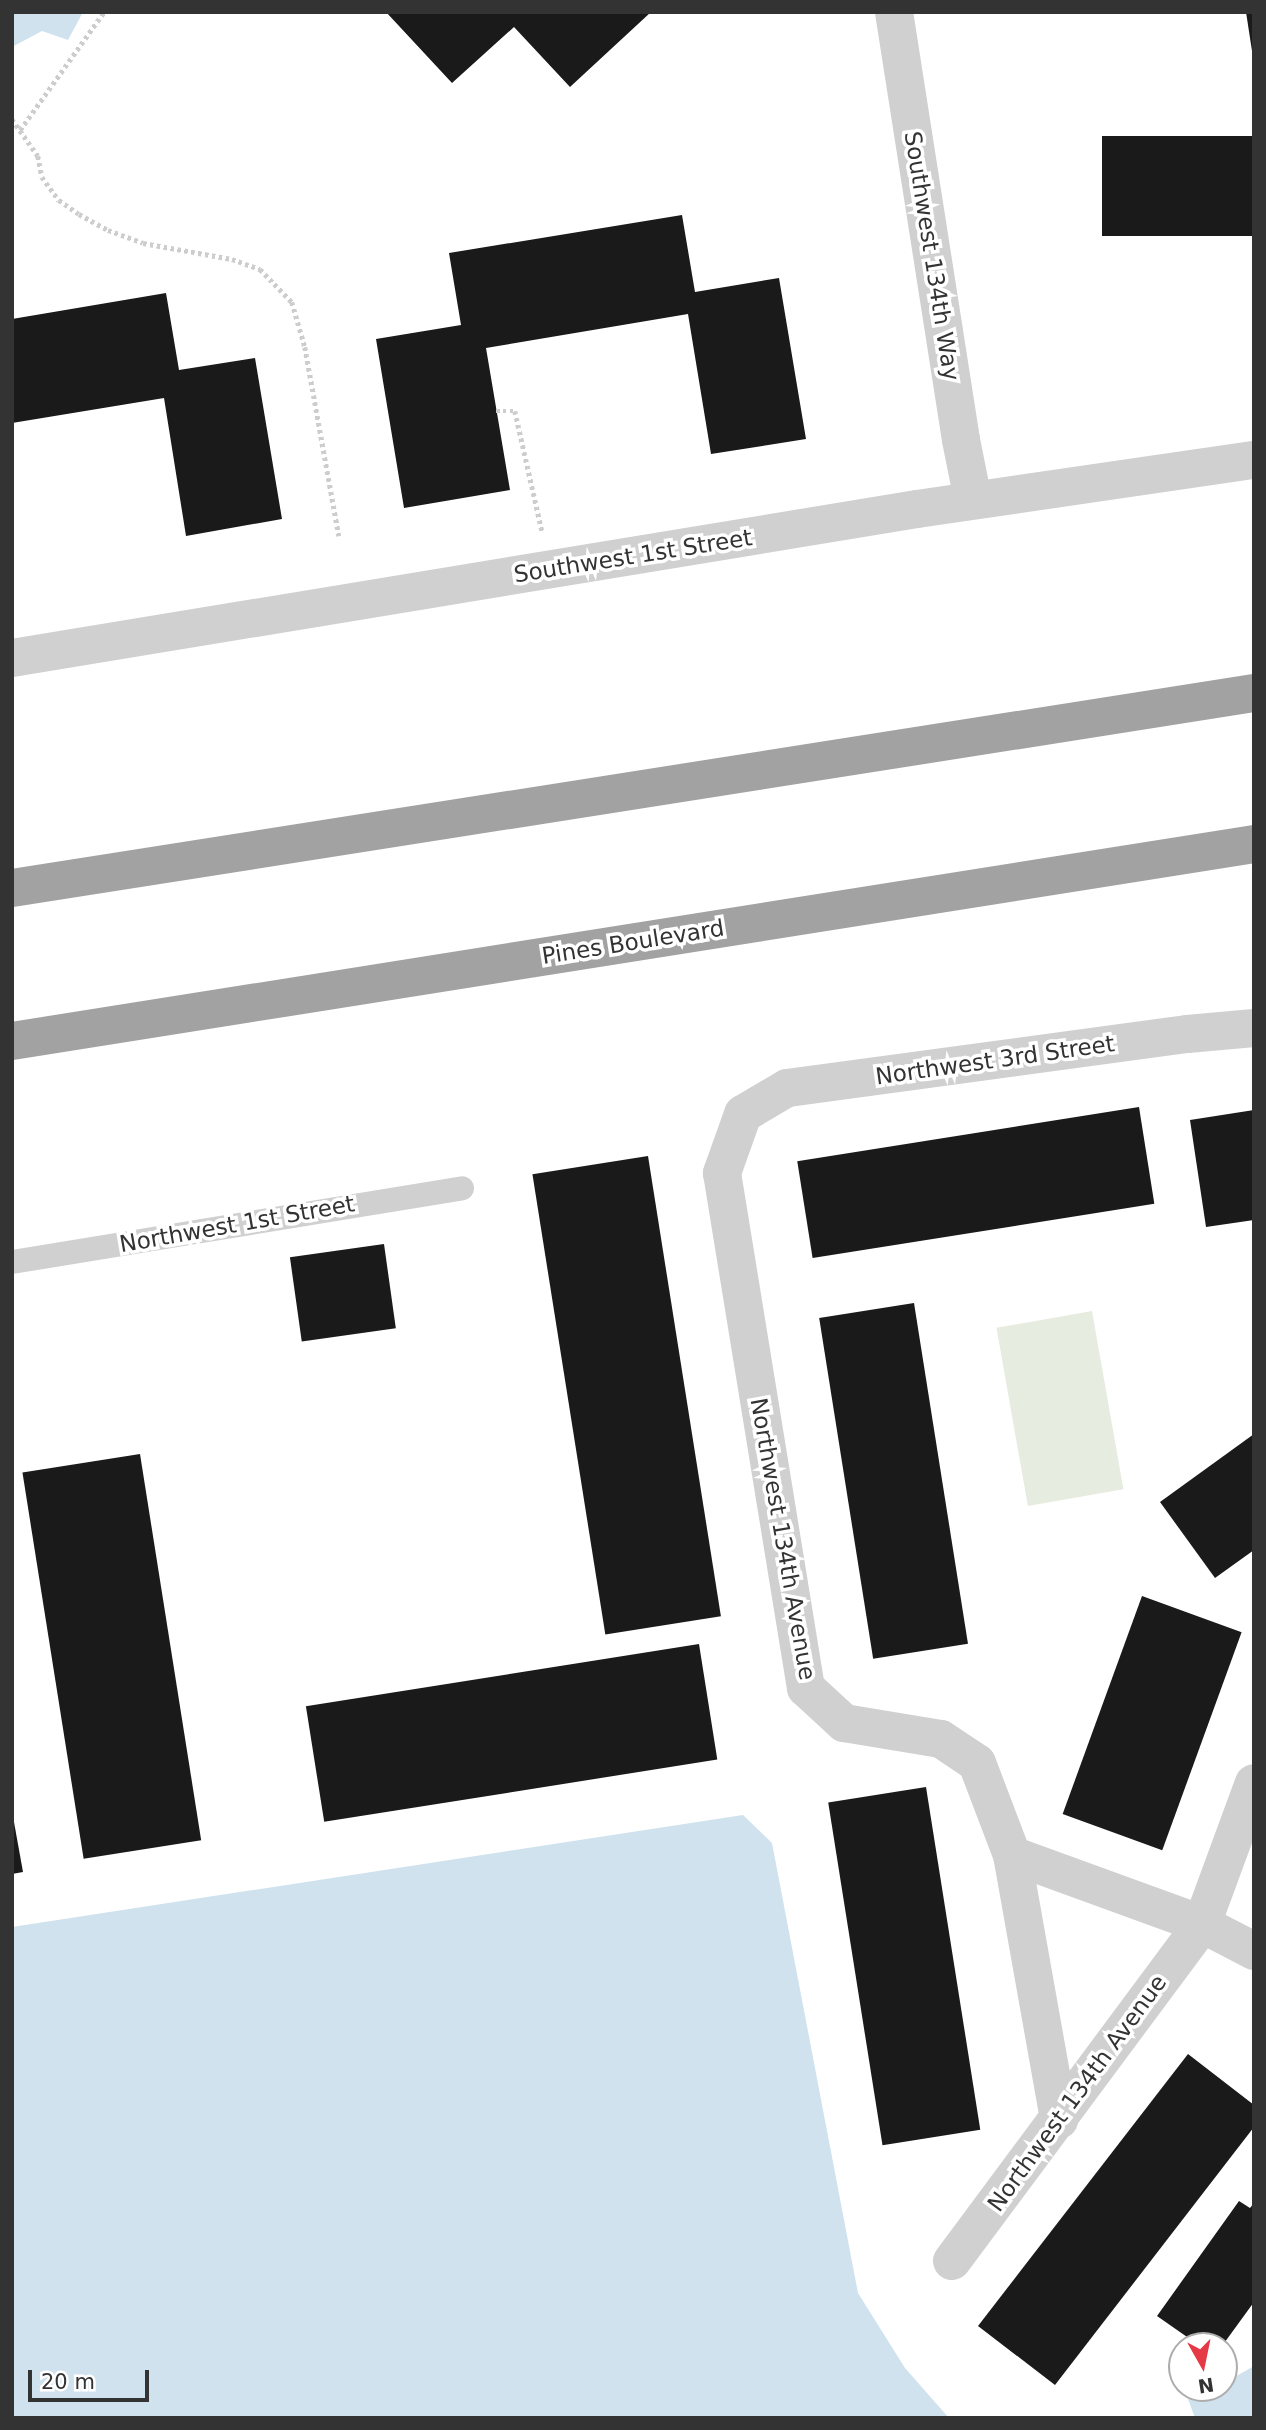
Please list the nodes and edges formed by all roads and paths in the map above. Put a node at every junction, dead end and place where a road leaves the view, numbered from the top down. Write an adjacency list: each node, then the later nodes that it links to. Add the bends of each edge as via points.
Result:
1 (104, 12): 4 (path)
2 (894, 12): 7 (street, Southwest 134th Way)
3 (12, 119): 4 (path)
4 (20, 130): 8 (path, via 59,200 79,214 143,243 260,269 292,302 305,347)
5 (496, 411): 9 (path, via 515,411)
6 (1254, 460): 7 (street, Southwest 1st Street)
7 (973, 500): 9 (street, Southwest 1st Street)
8 (339, 537)
9 (550, 569): 10 (street, Southwest 1st Street)
10 (12, 658)
11 (1254, 693): 13 (highway)
12 (1254, 844): 15 (highway, Pines Boulevard)
13 (12, 888)
14 (1254, 1028): 16 (street, Northwest 3rd Street, via 787,1087)
15 (12, 1041)
16 (743, 1114): 20 (street, Northwest 134th Avenue, via 722,1174 806,1688 844,1723 941,1739 977,1763)
17 (462, 1188): 18 (lane, Northwest 1st Street)
18 (12, 1262)
19 (1254, 1783): 21 (street, Northwest 134th Avenue)
20 (1013, 1855): 21 (street); 23 (street, Northwest 134th Avenue)
21 (1202, 1924): 22 (street); 23 (street, Northwest 134th Avenue)
22 (1254, 1951)
23 (1059, 2120): 24 (street, Northwest 134th Avenue)
24 (952, 2261)

